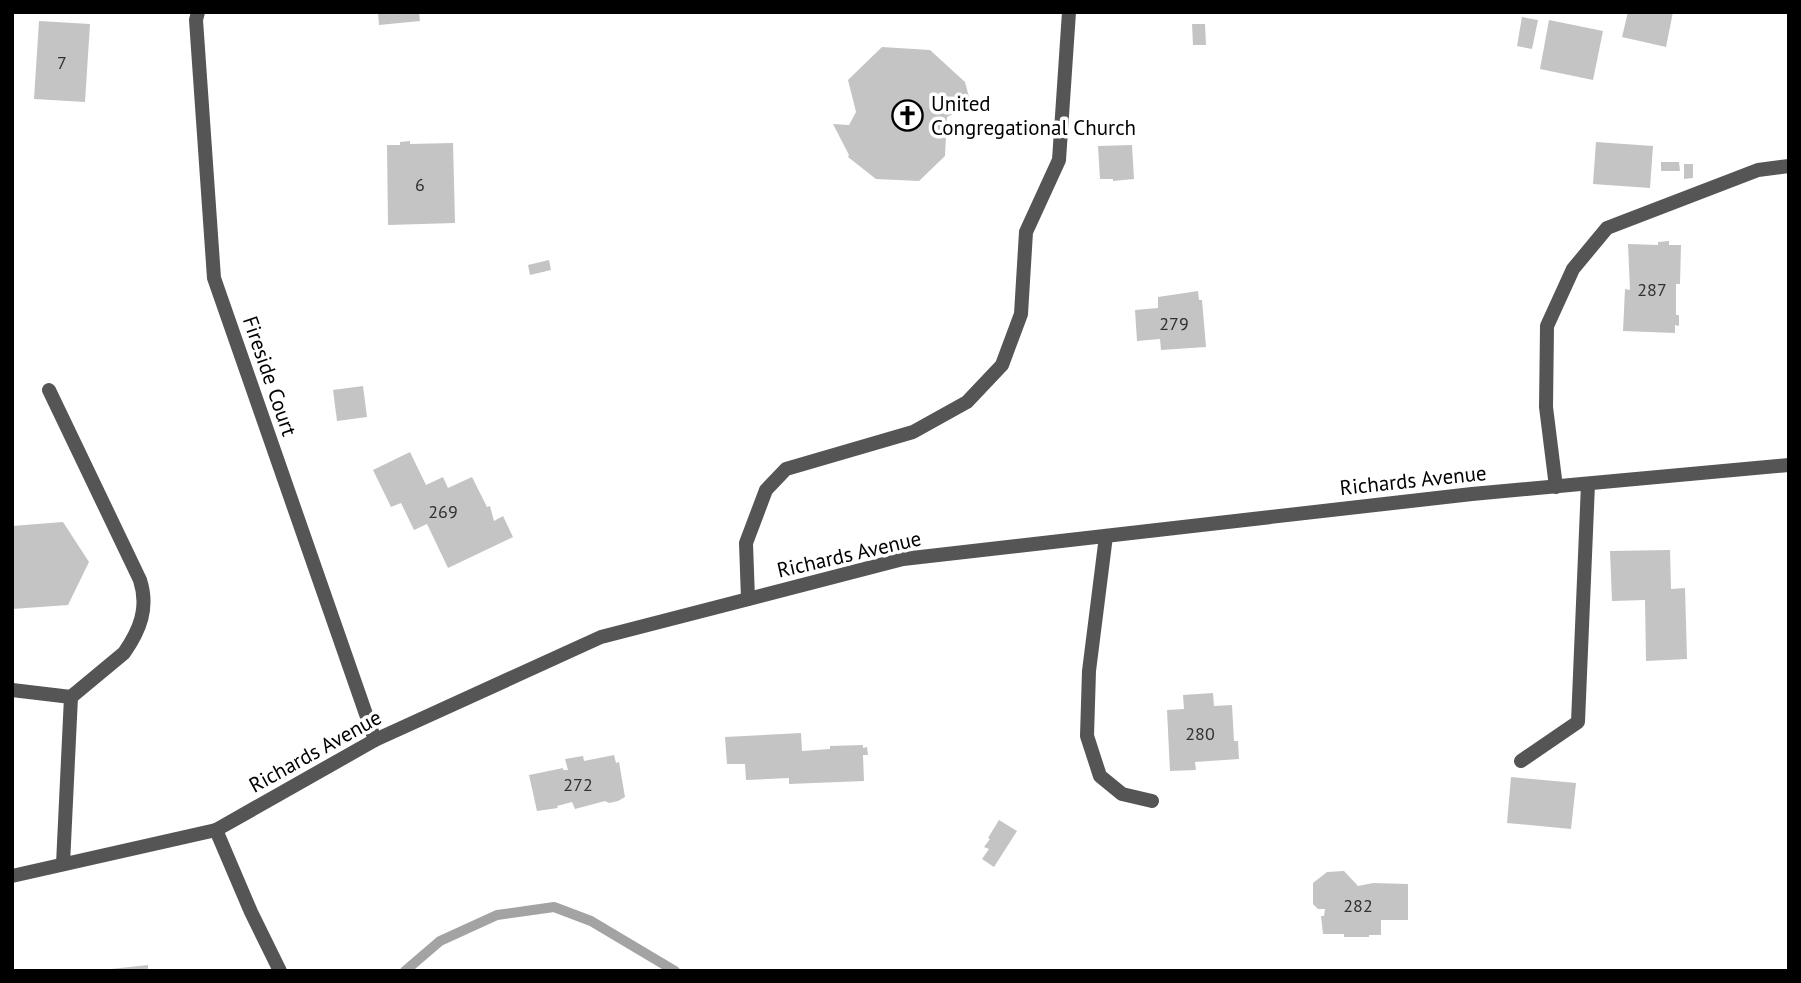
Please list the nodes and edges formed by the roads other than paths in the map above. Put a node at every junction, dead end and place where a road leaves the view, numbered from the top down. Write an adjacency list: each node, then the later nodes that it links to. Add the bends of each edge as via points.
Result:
1 (198, 12): 12 (street, Fireside Court, via 214,278)
2 (1069, 12): 9 (street, via 1059,160 1026,232 1021,314 1002,365 967,401 913,432 786,469 766,491 746,542)
3 (1789, 166): 7 (street, via 1758,170 1607,228 1573,269 1547,326 1546,407)
4 (49, 390): 11 (street, via 145,594 138,632 124,653)
5 (1789, 465): 6 (street, Richards Avenue)
6 (1588, 484): 7 (street, Richards Avenue); 13 (street, via 1578,722)
7 (1556, 487): 8 (street, Richards Avenue)
8 (1106, 536): 9 (street, Richards Avenue, via 903,559); 14 (street, via 1089,671 1087,736 1100,776 1122,794)
9 (748, 599): 12 (street, Richards Avenue, via 601,638)
10 (12, 690): 11 (street)
11 (71, 697): 16 (street)
12 (375, 740): 15 (street, Richards Avenue)
13 (1521, 761)
14 (1152, 801)
15 (216, 830): 16 (street, Richards Avenue); 18 (street)
16 (64, 864): 17 (street, Richards Avenue)
17 (12, 876)
18 (280, 971)

